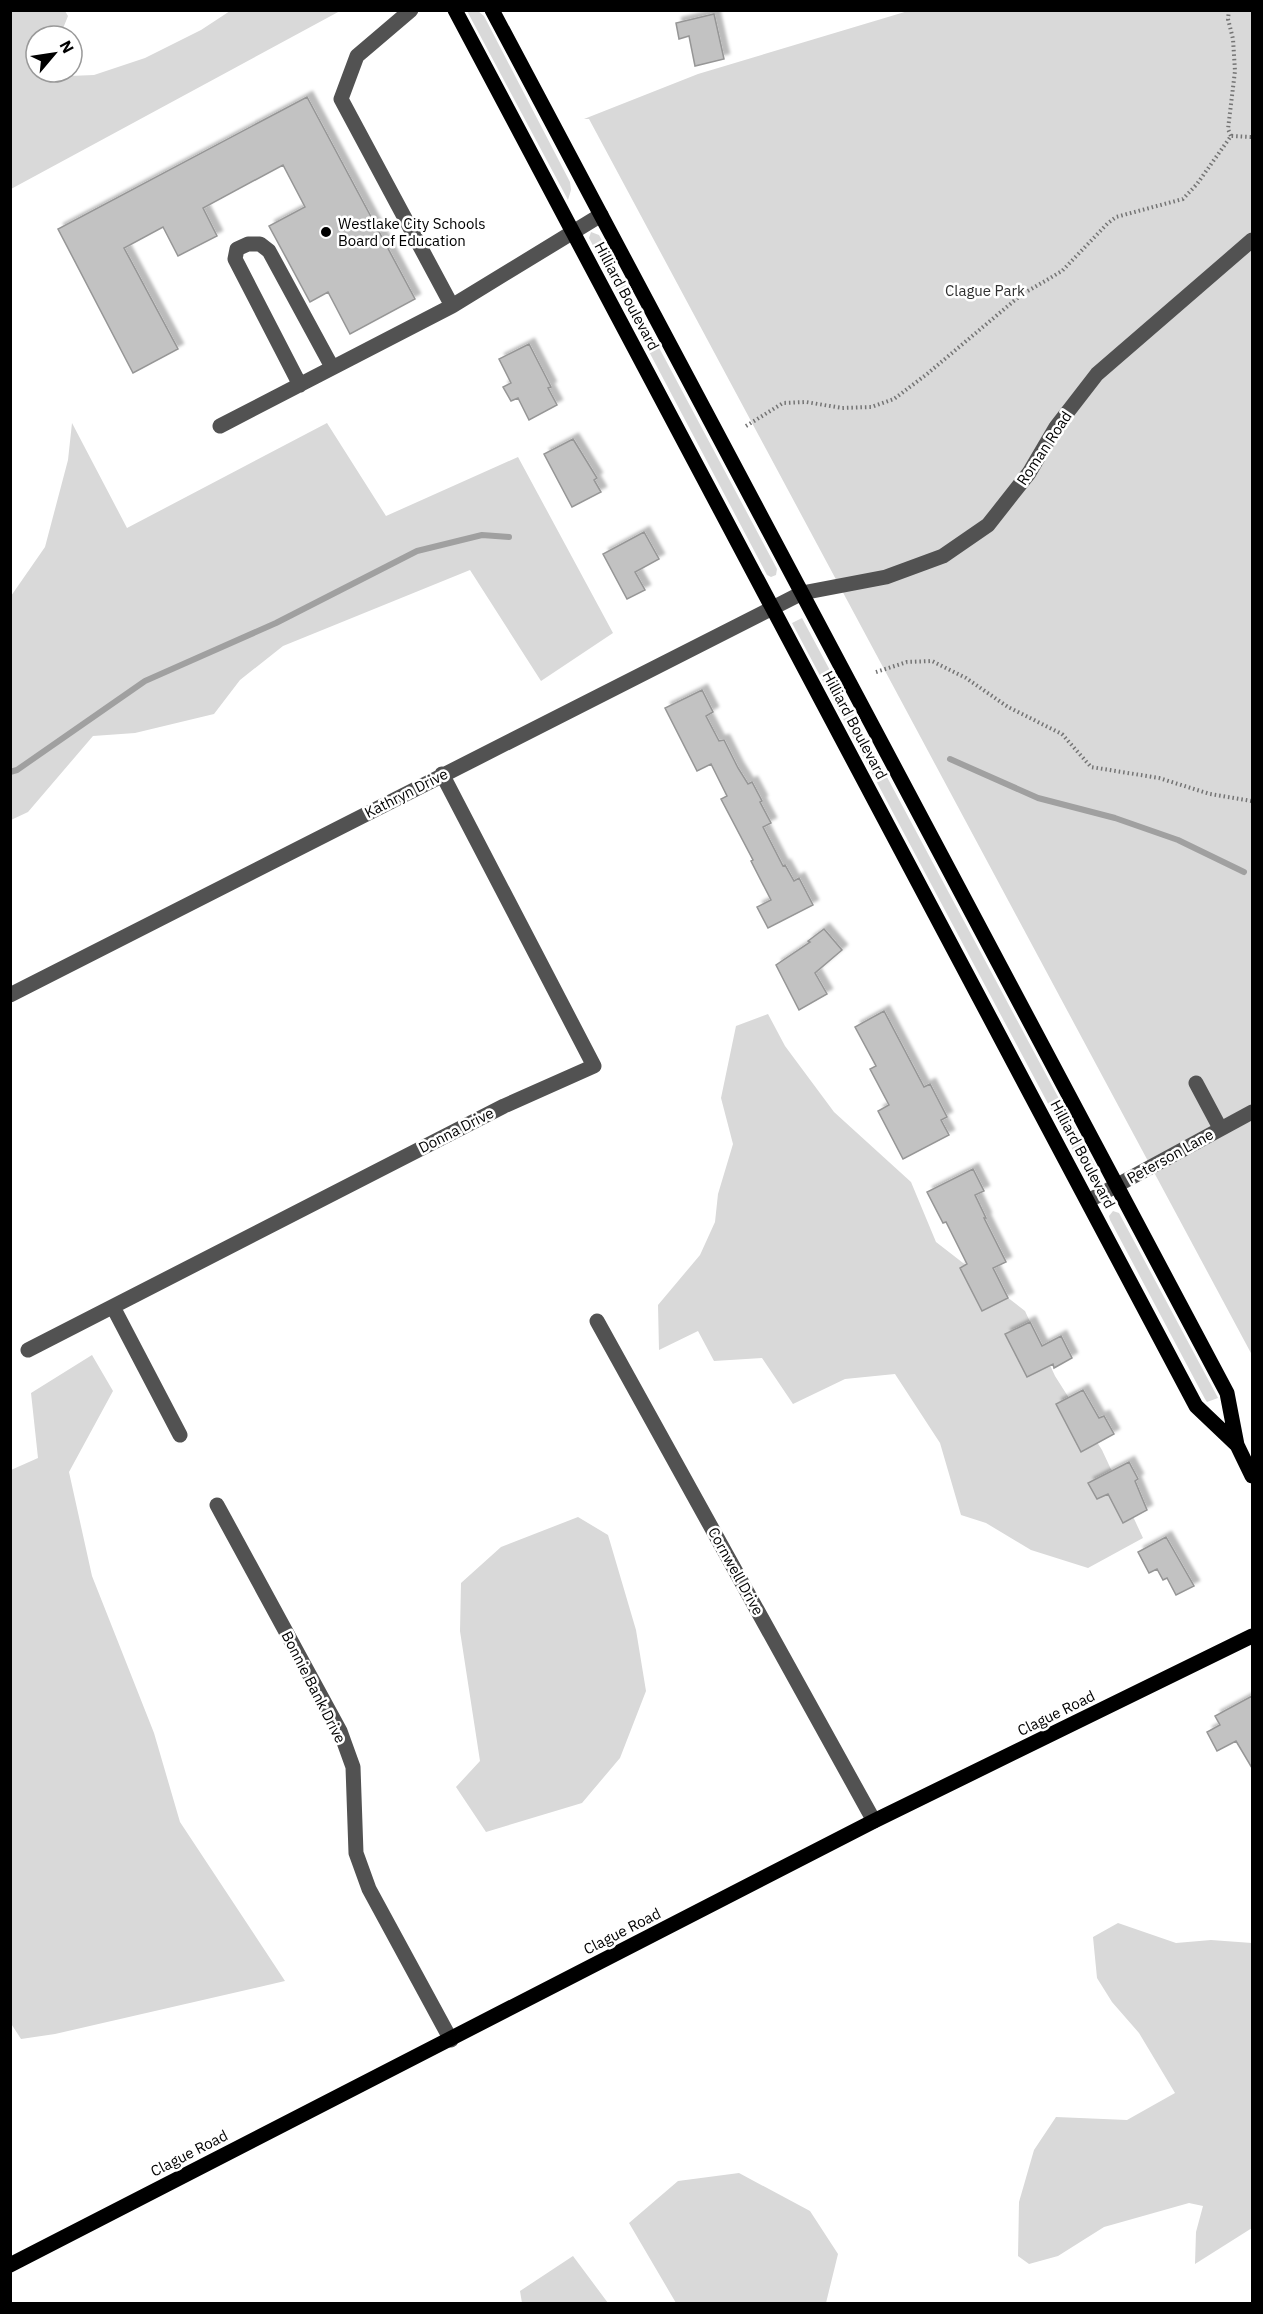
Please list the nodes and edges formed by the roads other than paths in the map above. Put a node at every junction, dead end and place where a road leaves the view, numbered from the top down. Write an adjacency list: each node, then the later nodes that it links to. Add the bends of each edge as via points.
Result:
1 (411, 10): 7 (street, via 357,56 341,99)
2 (455, 10): 5 (main road, Hilliard Boulevard)
3 (492, 10): 4 (main road, Hilliard Boulevard)
4 (601, 215): 5 (street); 11 (main road, Hilliard Boulevard)
5 (573, 233): 7 (street); 12 (main road, Hilliard Boulevard)
6 (1252, 240): 11 (street, Roman Road, via 1097,374 988,525 943,556 886,577)
7 (452, 306): 8 (street)
8 (332, 367): 9 (street); 9 (street, via 268,251 260,244 237,249 235,259)
9 (300, 385): 10 (street)
10 (220, 426)
11 (802, 593): 12 (street, Kathryn Drive); 18 (main road, Hilliard Boulevard)
12 (773, 608): 13 (street, Kathryn Drive); 19 (main road, Hilliard Boulevard)
13 (442, 774): 14 (street, Kathryn Drive); 20 (street, Donna Drive, via 594,1066 504,1106)
14 (10, 995)
15 (1197, 1083): 17 (street)
16 (1252, 1112): 17 (street, Peterson Lane)
17 (1220, 1128): 18 (street, Peterson Lane)
18 (1117, 1186): 19 (street, Peterson Lane); 24 (main road, Hilliard Boulevard, via 1227,1393)
19 (1088, 1201): 24 (main road, Hilliard Boulevard, via 1196,1406)
20 (113, 1307): 22 (street, Donna Drive); 23 (street)
21 (597, 1321): 28 (street, Cornwell Drive)
22 (28, 1350)
23 (180, 1435)
24 (1237, 1445): 25 (main road, Hilliard Boulevard)
25 (1252, 1476)
26 (218, 1505): 29 (street, Bonnie Bank Drive, via 340,1731 353,1767 356,1853 369,1889)
27 (1252, 1636): 28 (main road, Clague Road)
28 (874, 1821): 29 (main road, Clague Road)
29 (451, 2040): 30 (main road, Clague Road)
30 (10, 2265)

